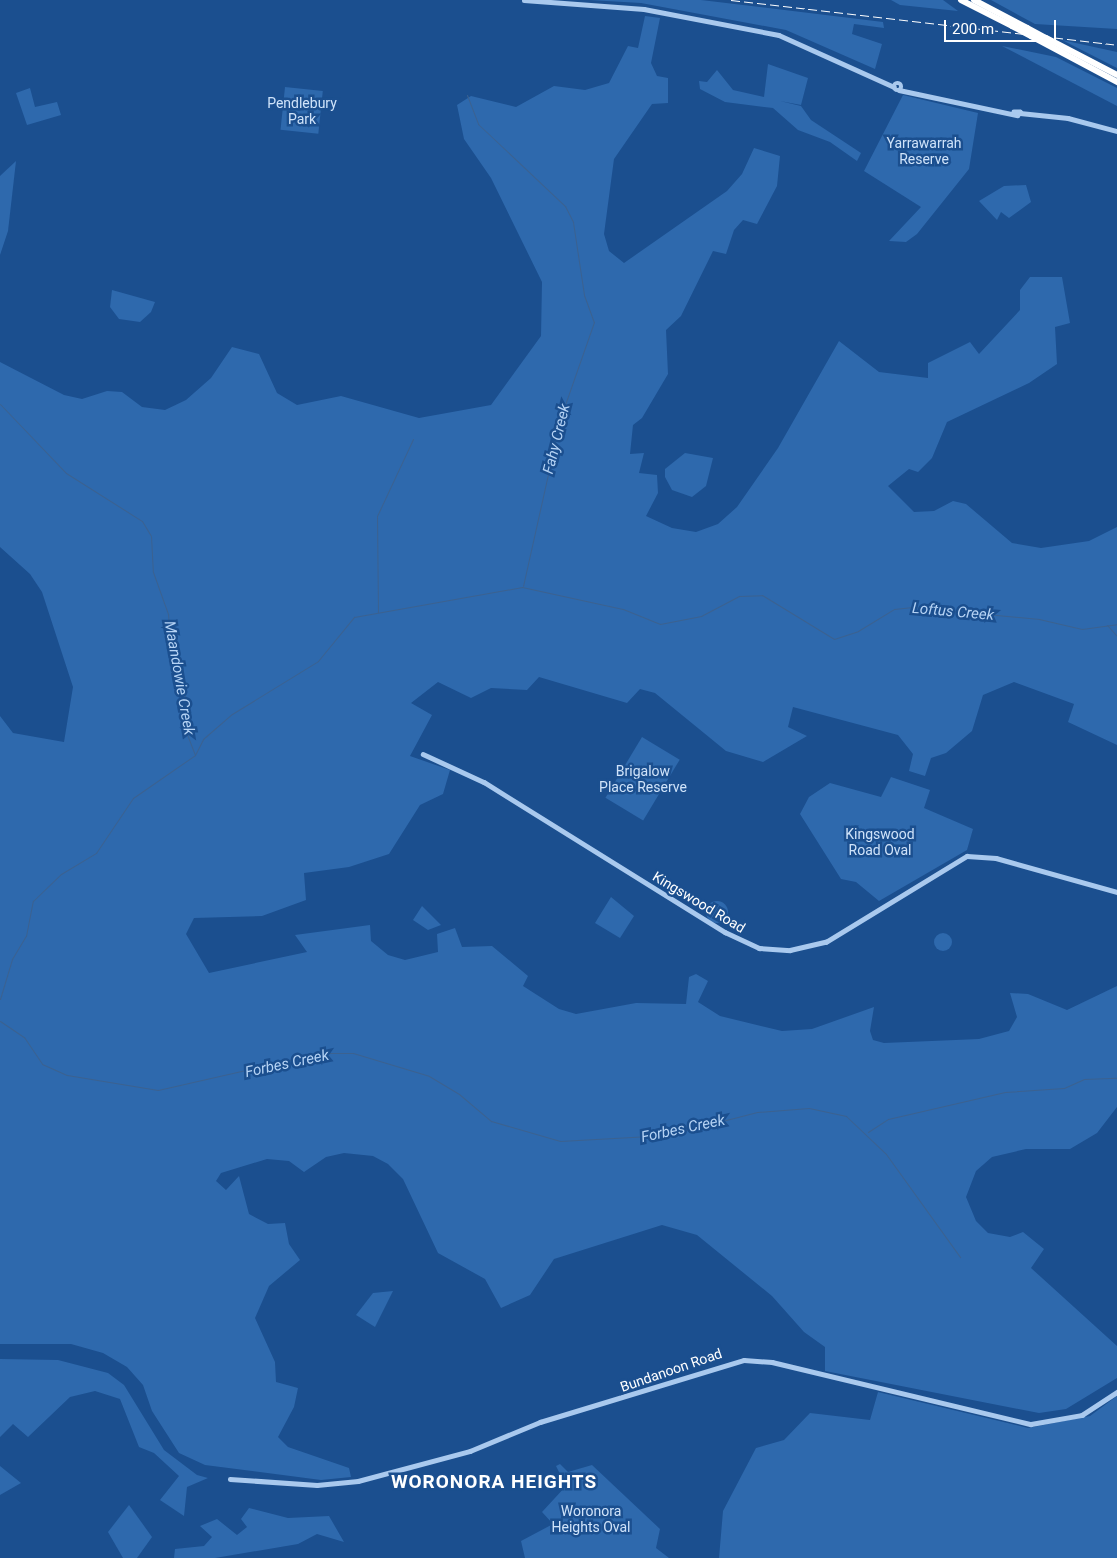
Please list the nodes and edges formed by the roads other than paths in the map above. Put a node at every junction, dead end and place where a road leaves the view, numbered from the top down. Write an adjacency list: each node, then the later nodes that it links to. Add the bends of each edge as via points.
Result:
1 (524, 0): 6 (street, via 644,9 779,35 910,93)
2 (961, 0): 5 (highway, bridge)
3 (974, 0): 4 (highway, bridge)
4 (1117, 75)
5 (1117, 82)
6 (1117, 131)
7 (423, 754): 8 (street, Kingswood Road, via 484,782 725,932 759,948 790,950 826,942 966,856 988,856)
8 (1117, 892)
9 (1117, 1392): 10 (street, Bundanoon Road, via 1082,1415 1031,1424 772,1362 744,1360 540,1422 465,1452 358,1481 317,1485)
10 (230, 1479)

